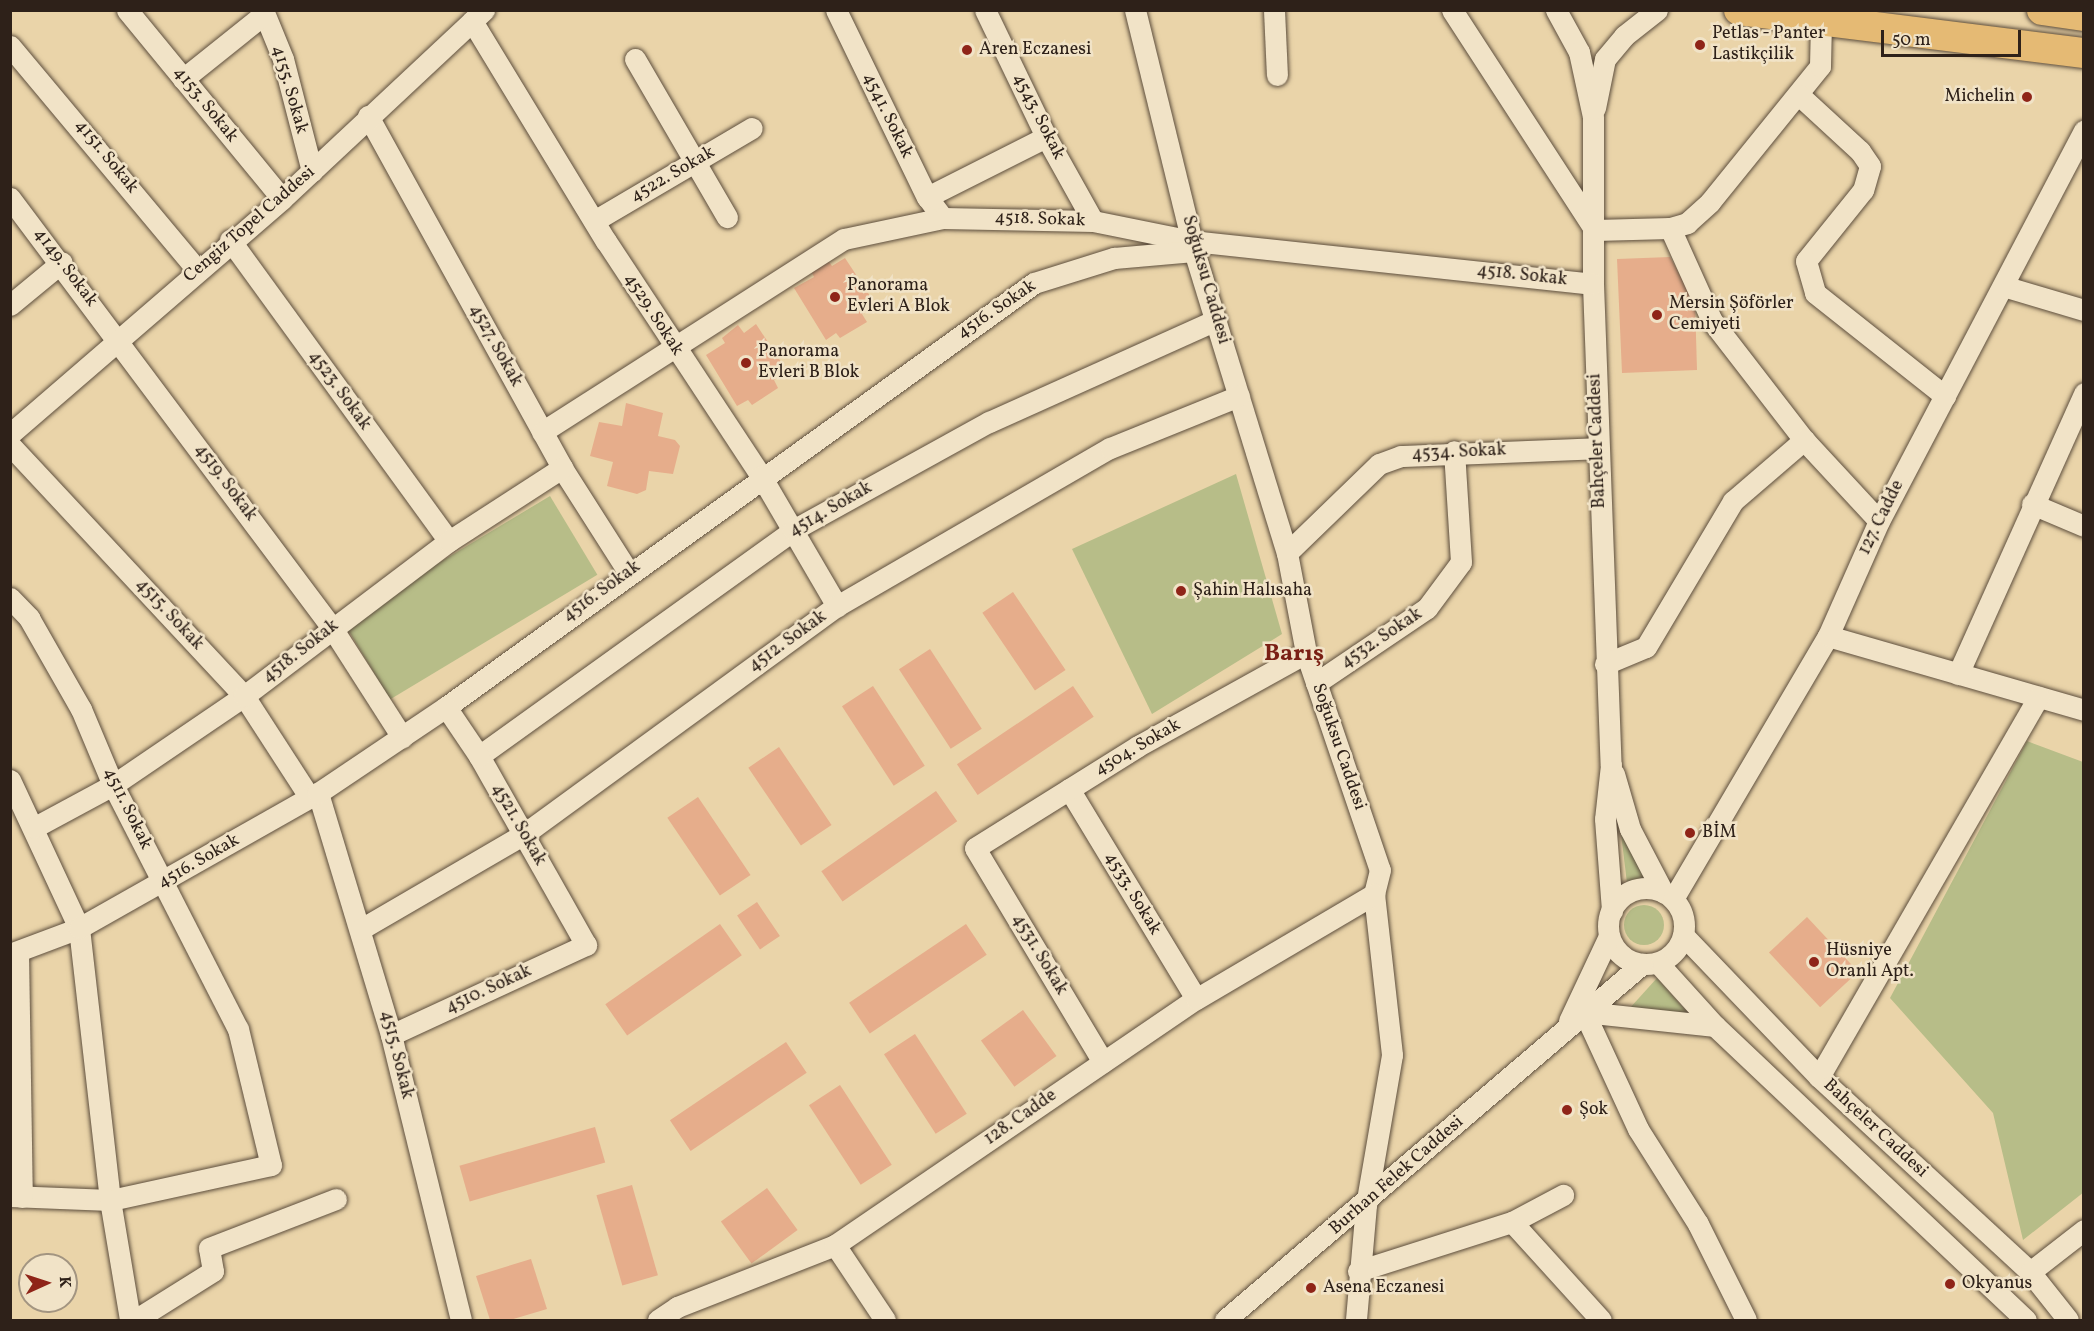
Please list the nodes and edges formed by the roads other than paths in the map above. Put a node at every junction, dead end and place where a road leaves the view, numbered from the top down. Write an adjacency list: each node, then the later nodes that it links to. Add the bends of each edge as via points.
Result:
1 (127, 10): 19 (street, 4153. Sokak)
2 (836, 10): 28 (street, 4541. Sokak)
3 (985, 10): 25 (street, 4543. Sokak)
4 (1135, 10): 38 (street, Soğuksu Caddesi)
5 (1274, 10): 18 (street)
6 (1452, 10): 36 (street)
7 (1556, 10): 22 (street, via 1579,52)
8 (1657, 10): 22 (street, via 1624,36 1605,59)
9 (1739, 10): 14 (highway)
10 (2042, 10): 13 (highway)
11 (263, 12): 19 (street); 27 (street, 4155. Sokak, via 283,59)
12 (478, 16): 21 (street, Cengiz Topel Caddesi); 33 (street, 4529. Sokak)
13 (2084, 16)
14 (1821, 21): 16 (highway); 20 (street, via 1820,66)
15 (10, 46): 40 (street, 4151. Sokak)
16 (2084, 53)
17 (635, 59): 26 (street)
18 (1277, 75)
19 (183, 79): 30 (street, 4153. Sokak)
20 (1799, 95): 35 (street, via 1710,202 1687,223); 50 (street, via 1860,151 1870,166 1863,190 1806,261 1815,293)
21 (368, 116): 27 (street, Cengiz Topel Caddesi); 51 (street, 4527. Sokak)
22 (1593, 117): 36 (street, Bahçeler Caddesi)
23 (752, 128): 26 (street, 4522. Sokak)
24 (2084, 131): 42 (street, 127. Cadde)
25 (1046, 137): 28 (street); 34 (street, 4543. Sokak)
26 (696, 163): 31 (street); 33 (street, 4522. Sokak)
27 (312, 171): 30 (street, Cengiz Topel Caddesi)
28 (927, 197): 32 (street, 4541. Sokak)
29 (10, 198): 39 (street, 4149. Sokak)
30 (282, 199): 37 (street, Cengiz Topel Caddesi)
31 (727, 217)
32 (943, 218): 34 (street, 4518. Sokak); 47 (street, 4518. Sokak, via 844,239)
33 (594, 221): 47 (street, 4529. Sokak)
34 (1093, 221): 38 (street, 4518. Sokak)
35 (1670, 228): 36 (street); 53 (street, via 1712,321)
36 (1595, 230): 41 (street, Bahçeler Caddesi)
37 (230, 240): 40 (street, Cengiz Topel Caddesi); 63 (street, 4523. Sokak)
38 (1193, 246): 41 (street, 4518. Sokak); 45 (street, Soğuksu Caddesi); 58 (street, 4516. Sokak, via 1114,258 1034,283)
39 (62, 262): 43 (street); 46 (street, 4149. Sokak)
40 (198, 271): 46 (street, Cengiz Topel Caddesi)
41 (1593, 284): 55 (street, Bahçeler Caddesi)
42 (2003, 286): 44 (street); 50 (street, 127. Cadde)
43 (10, 305)
44 (2084, 310)
45 (1216, 320): 49 (street, Soğuksu Caddesi); 62 (street, 4514. Sokak, via 989,422)
46 (118, 339): 52 (street, Cengiz Topel Caddesi); 68 (street, 4519. Sokak)
47 (674, 348): 51 (street, 4518. Sokak); 58 (street, 4529. Sokak)
48 (2084, 393): 59 (street)
49 (1239, 396): 64 (street, Soğuksu Caddesi); 67 (street, 4512. Sokak, via 1110,448)
50 (1945, 396): 60 (street, 127. Cadde)
51 (542, 432): 57 (street, 4527. Sokak)
52 (10, 434)
53 (1804, 440): 60 (street); 71 (street, via 1733,501 1646,647)
54 (10, 445): 74 (street, 4515. Sokak)
55 (1598, 448): 56 (street, 4534. Sokak); 71 (street, Bahçeler Caddesi)
56 (1454, 452): 64 (street, 4534. Sokak, via 1401,456 1379,464); 73 (street, 4532. Sokak, via 1461,562 1427,608)
57 (562, 468): 63 (street, 4518. Sokak); 65 (street, 4527. Sokak)
58 (761, 476): 62 (street, 4529. Sokak); 65 (street, 4516. Sokak)
59 (2032, 504): 61 (street); 72 (street)
60 (1879, 521): 69 (street, 127. Cadde)
61 (2084, 526)
62 (793, 530): 67 (street, 4529. Sokak); 79 (street, 4514. Sokak)
63 (448, 541): 68 (street, 4518. Sokak)
64 (1287, 553): 70 (street, Soğuksu Caddesi)
65 (629, 573): 76 (street, 4516. Sokak)
66 (10, 598): 82 (street, 4511. Sokak, via 29,618 81,709)
67 (837, 606): 86 (street, 4512. Sokak)
68 (332, 628): 74 (street, 4518. Sokak); 78 (street, 4519. Sokak)
69 (1828, 636): 72 (street); 90 (street, 127. Cadde)
70 (1306, 653): 73 (street, Soğuksu Caddesi); 83 (street, 4504. Sokak)
71 (1605, 664): 80 (street, Bahçeler Caddesi)
72 (1958, 674): 75 (street)
73 (1316, 683): 89 (street, Soğuksu Caddesi, via 1380,870)
74 (244, 696): 82 (street, 4518. Sokak); 84 (street, 4515. Sokak)
75 (2038, 697): 77 (street); 105 (street)
76 (446, 707): 78 (street, 4516. Sokak); 79 (street, 4521. Sokak)
77 (2083, 710)
78 (402, 737): 84 (street, 4516. Sokak)
79 (479, 756): 86 (street, 4521. Sokak)
80 (1611, 765): 90 (street, via 1630,829); 91 (street, via 1605,819)
81 (10, 780): 85 (street)
82 (113, 785): 85 (street, 4518. Sokak); 88 (street, 4511. Sokak)
83 (1069, 789): 87 (street, 4504. Sokak); 99 (street, 4533. Sokak)
84 (314, 795): 88 (street, 4516. Sokak); 93 (street, 4515. Sokak)
85 (35, 827): 92 (street)
86 (524, 834): 93 (street, 4512. Sokak); 96 (street, 4521. Sokak)
87 (975, 848): 104 (street, 4531. Sokak)
88 (164, 883): 92 (street, 4516. Sokak); 109 (street, 4511. Sokak, via 238,1029 271,1165)
89 (1374, 894): 99 (street, 128. Cadde); 110 (street, Soğuksu Caddesi, via 1392,1055)
90 (1668, 896): 91 (street, via 1639,889 1618,901); 94 (street, via 1684,922)
91 (1612, 911): 95 (street)
92 (79, 928): 97 (street, 4516. Sokak); 109 (street)
93 (361, 929): 103 (street, 4515. Sokak)
94 (1683, 935): 98 (street, via 1678,947); 105 (street, Bahçeler Caddesi)
95 (1609, 936): 98 (street, via 1623,956); 102 (street)
96 (586, 945): 103 (street, 4510. Sokak)
97 (14, 953): 107 (street)
98 (1650, 963): 100 (street, Burhan Felek Caddesi); 101 (street, Bahçeler Caddesi)
99 (1196, 999): 104 (street, 128. Cadde)
100 (1584, 1012): 101 (street); 102 (street, Burhan Felek Caddesi); 126 (street, via 1638,1129 1698,1224)
101 (1715, 1026): 117 (street, Bahçeler Caddesi)
102 (1566, 1027): 110 (street, Burhan Felek Caddesi)
103 (392, 1035): 120 (street, 4515. Sokak)
104 (1103, 1062): 113 (street, 128. Cadde, via 901,1204)
105 (1819, 1077): 115 (street, Bahçeler Caddesi)
106 (1563, 1195): 111 (street)
107 (16, 1196): 109 (street)
108 (336, 1199): 119 (street, via 209,1248 213,1271)
109 (110, 1200): 118 (street)
110 (1366, 1205): 114 (street, Soğuksu Caddesi); 123 (street, Burhan Felek Caddesi)
111 (1512, 1222): 114 (street); 125 (street)
112 (2084, 1230): 115 (street)
113 (834, 1245): 116 (street, 128. Cadde); 122 (street)
114 (1358, 1271): 124 (street, Soğuksu Caddesi)
115 (2030, 1272): 127 (street, Bahçeler Caddesi)
116 (682, 1314): 121 (street, 128. Cadde)
117 (2017, 1317)
118 (130, 1320)
119 (135, 1320)
120 (461, 1320)
121 (658, 1320)
122 (885, 1320)
123 (1225, 1320)
124 (1356, 1320)
125 (1601, 1320)
126 (1746, 1320)
127 (2068, 1320)

